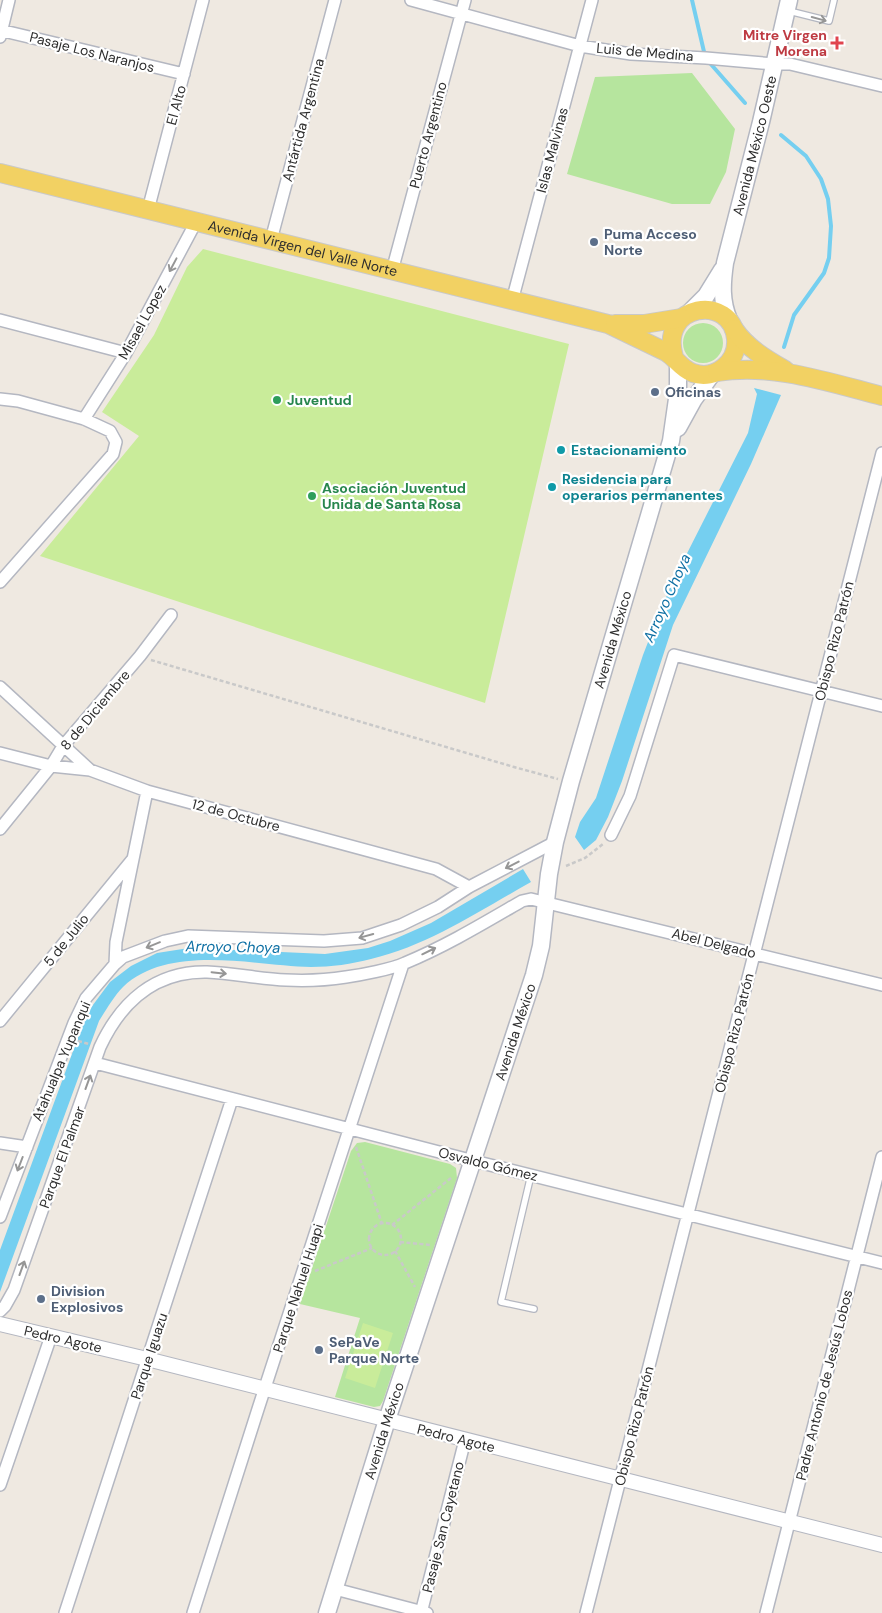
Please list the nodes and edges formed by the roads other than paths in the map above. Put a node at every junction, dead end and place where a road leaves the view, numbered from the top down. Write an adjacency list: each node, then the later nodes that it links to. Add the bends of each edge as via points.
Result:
1 (9, 0): 10 (street)
2 (203, 0): 13 (street, El Alto)
3 (335, 0): 18 (street, Antártida Argentina)
4 (411, 0): 9 (street, Luis de Medina)
5 (465, 0): 9 (street, Puerto Argentino)
6 (592, 0): 11 (street, Islas Malvinas)
7 (834, 0): 8 (lane, one-way to 7, via 829,21)
8 (788, 5): 12 (main road, Avenida México Oeste)
9 (461, 14): 11 (street, Luis de Medina); 20 (street, Puerto Argentino)
10 (1, 32): 13 (street, Pasaje Los Naranjos)
11 (580, 46): 12 (street, Luis de Medina, via 631,54); 21 (street, Islas Malvinas)
12 (774, 64): 14 (street, Luis de Medina, via 790,64); 19 (main road, Avenida México Oeste)
13 (184, 74): 16 (street, El Alto)
14 (882, 86)
15 (0, 173): 16 (main road, Avenida Virgen del Valle Norte)
16 (148, 210): 17 (main road, Avenida Virgen del Valle Norte)
17 (196, 222): 18 (main road, Avenida Virgen del Valle Norte); 26 (street, Misael Lopez, one-way to 26)
18 (271, 240): 20 (main road, Avenida Virgen del Valle Norte)
19 (725, 264): 22 (main road, Avenida México Oeste, via 710,291); 25 (main road, Avenida México Oeste, via 723,301)
20 (392, 271): 21 (main road, Avenida Virgen del Valle Norte)
21 (512, 300): 24 (main road, Avenida Virgen del Valle Norte)
22 (686, 315): 24 (main road, Avenida Virgen del Valle Norte, via 644,324); 25 (main road, via 700,309 711,310 721,314); 27 (main road, via 675,326 671,336)
23 (0, 320): 26 (street)
24 (608, 324): 27 (main road, Avenida Virgen del Valle Norte, via 652,344)
25 (731, 325): 28 (main road, via 754,351); 29 (main road, via 736,349 726,366)
26 (126, 353): 32 (street, Misael Lopez)
27 (676, 360): 29 (main road, via 693,373); 33 (main road, Avenida México, via 678,392)
28 (790, 372): 29 (main road, via 741,369); 30 (main road)
29 (715, 373): 33 (main road, Avenida México, via 694,398)
30 (882, 396)
31 (0, 399): 32 (street)
32 (84, 419): 35 (street, via 110,431 116,442 113,454)
33 (671, 441): 47 (main road, Avenida México)
34 (882, 453): 38 (street, Obispo Rizo Patrón)
35 (0, 582)
36 (171, 615): 40 (street, 8 de Diciembre)
37 (0, 687): 40 (street)
38 (821, 691): 39 (street); 46 (street, via 674,655 630,796); 51 (street, Obispo Rizo Patrón)
39 (882, 706)
40 (63, 746): 42 (street, 8 de Diciembre); 43 (street)
41 (0, 754): 42 (street, 12 de Octubre)
42 (51, 766): 43 (street, 12 de Octubre); 45 (street, 8 de Diciembre)
43 (90, 770): 44 (street, 12 de Octubre)
44 (147, 791): 48 (street); 49 (street, 12 de Octubre, via 436,869)
45 (0, 829)
46 (611, 835)
47 (555, 842): 49 (street, Atahualpa Yupanqui, one-way to 49); 50 (main road, Avenida México)
48 (133, 859): 52 (street, via 116,942); 55 (street, 5 de Julio)
49 (469, 887): 52 (street, Atahualpa Yupanqui, one-way to 52, via 401,925 362,938 324,941 188,936 164,940)
50 (546, 901): 51 (street, Abel Delgado); 53 (street, Abel Delgado, one-way to 50, via 469,932 522,901); 62 (main road, Avenida México, via 534,974)
51 (755, 953): 54 (street, Abel Delgado); 64 (street, Obispo Rizo Patrón)
52 (115, 964): 60 (street, Atahualpa Yupanqui, via 86,998)
53 (403, 964): 56 (street, Parque El Palmar, one-way to 53, via 108,1030 127,1004 147,987 176,975 206,972 286,980 346,978); 58 (street, Parque Nahuel Huapi)
54 (882, 985)
55 (0, 1021)
56 (95, 1063): 57 (street, Osvaldo Gómez); 69 (street, Parque El Palmar, one-way to 56, via 14,1290)
57 (232, 1099): 58 (street, Osvaldo Gómez); 72 (street, Parque Iguazu)
58 (350, 1128): 62 (street, Osvaldo Gómez); 73 (street, Parque Nahuel Huapi)
59 (0, 1144): 60 (street)
60 (26, 1146): 65 (street, Atahualpa Yupanqui, one-way to 65)
61 (882, 1157): 66 (street, Padre Antonio de Jesús Lobos)
62 (474, 1161): 63 (street, Osvaldo Gómez); 74 (main road, Avenida México)
63 (530, 1175): 64 (street, Osvaldo Gómez); 68 (lane, via 501,1302)
64 (688, 1215): 66 (street, Osvaldo Gómez); 76 (street, Obispo Rizo Patrón)
65 (0, 1217)
66 (857, 1257): 67 (street, Osvaldo Gómez); 78 (street, Padre Antonio de Jesús Lobos)
67 (882, 1263)
68 (534, 1309)
69 (0, 1311)
70 (0, 1324): 71 (street, Pedro Agote)
71 (51, 1336): 72 (street, Pedro Agote); 77 (street)
72 (148, 1360): 73 (street, Pedro Agote); 82 (street, Parque Iguazu)
73 (265, 1389): 74 (street, Pedro Agote); 83 (street, Parque Nahuel Huapi)
74 (387, 1420): 75 (street, Pedro Agote); 80 (main road, Avenida México)
75 (465, 1440): 76 (street, Pedro Agote); 81 (street, Pasaje San Cayetano)
76 (621, 1480): 78 (street, Pedro Agote); 85 (street, Obispo Rizo Patrón)
77 (0, 1485)
78 (790, 1522): 79 (street, Pedro Agote); 86 (street, Padre Antonio de Jesús Lobos)
79 (882, 1544)
80 (335, 1589): 81 (street); 84 (main road, Avenida México)
81 (424, 1612)
82 (65, 1613)
83 (193, 1613)
84 (327, 1613)
85 (586, 1613)
86 (766, 1613)

